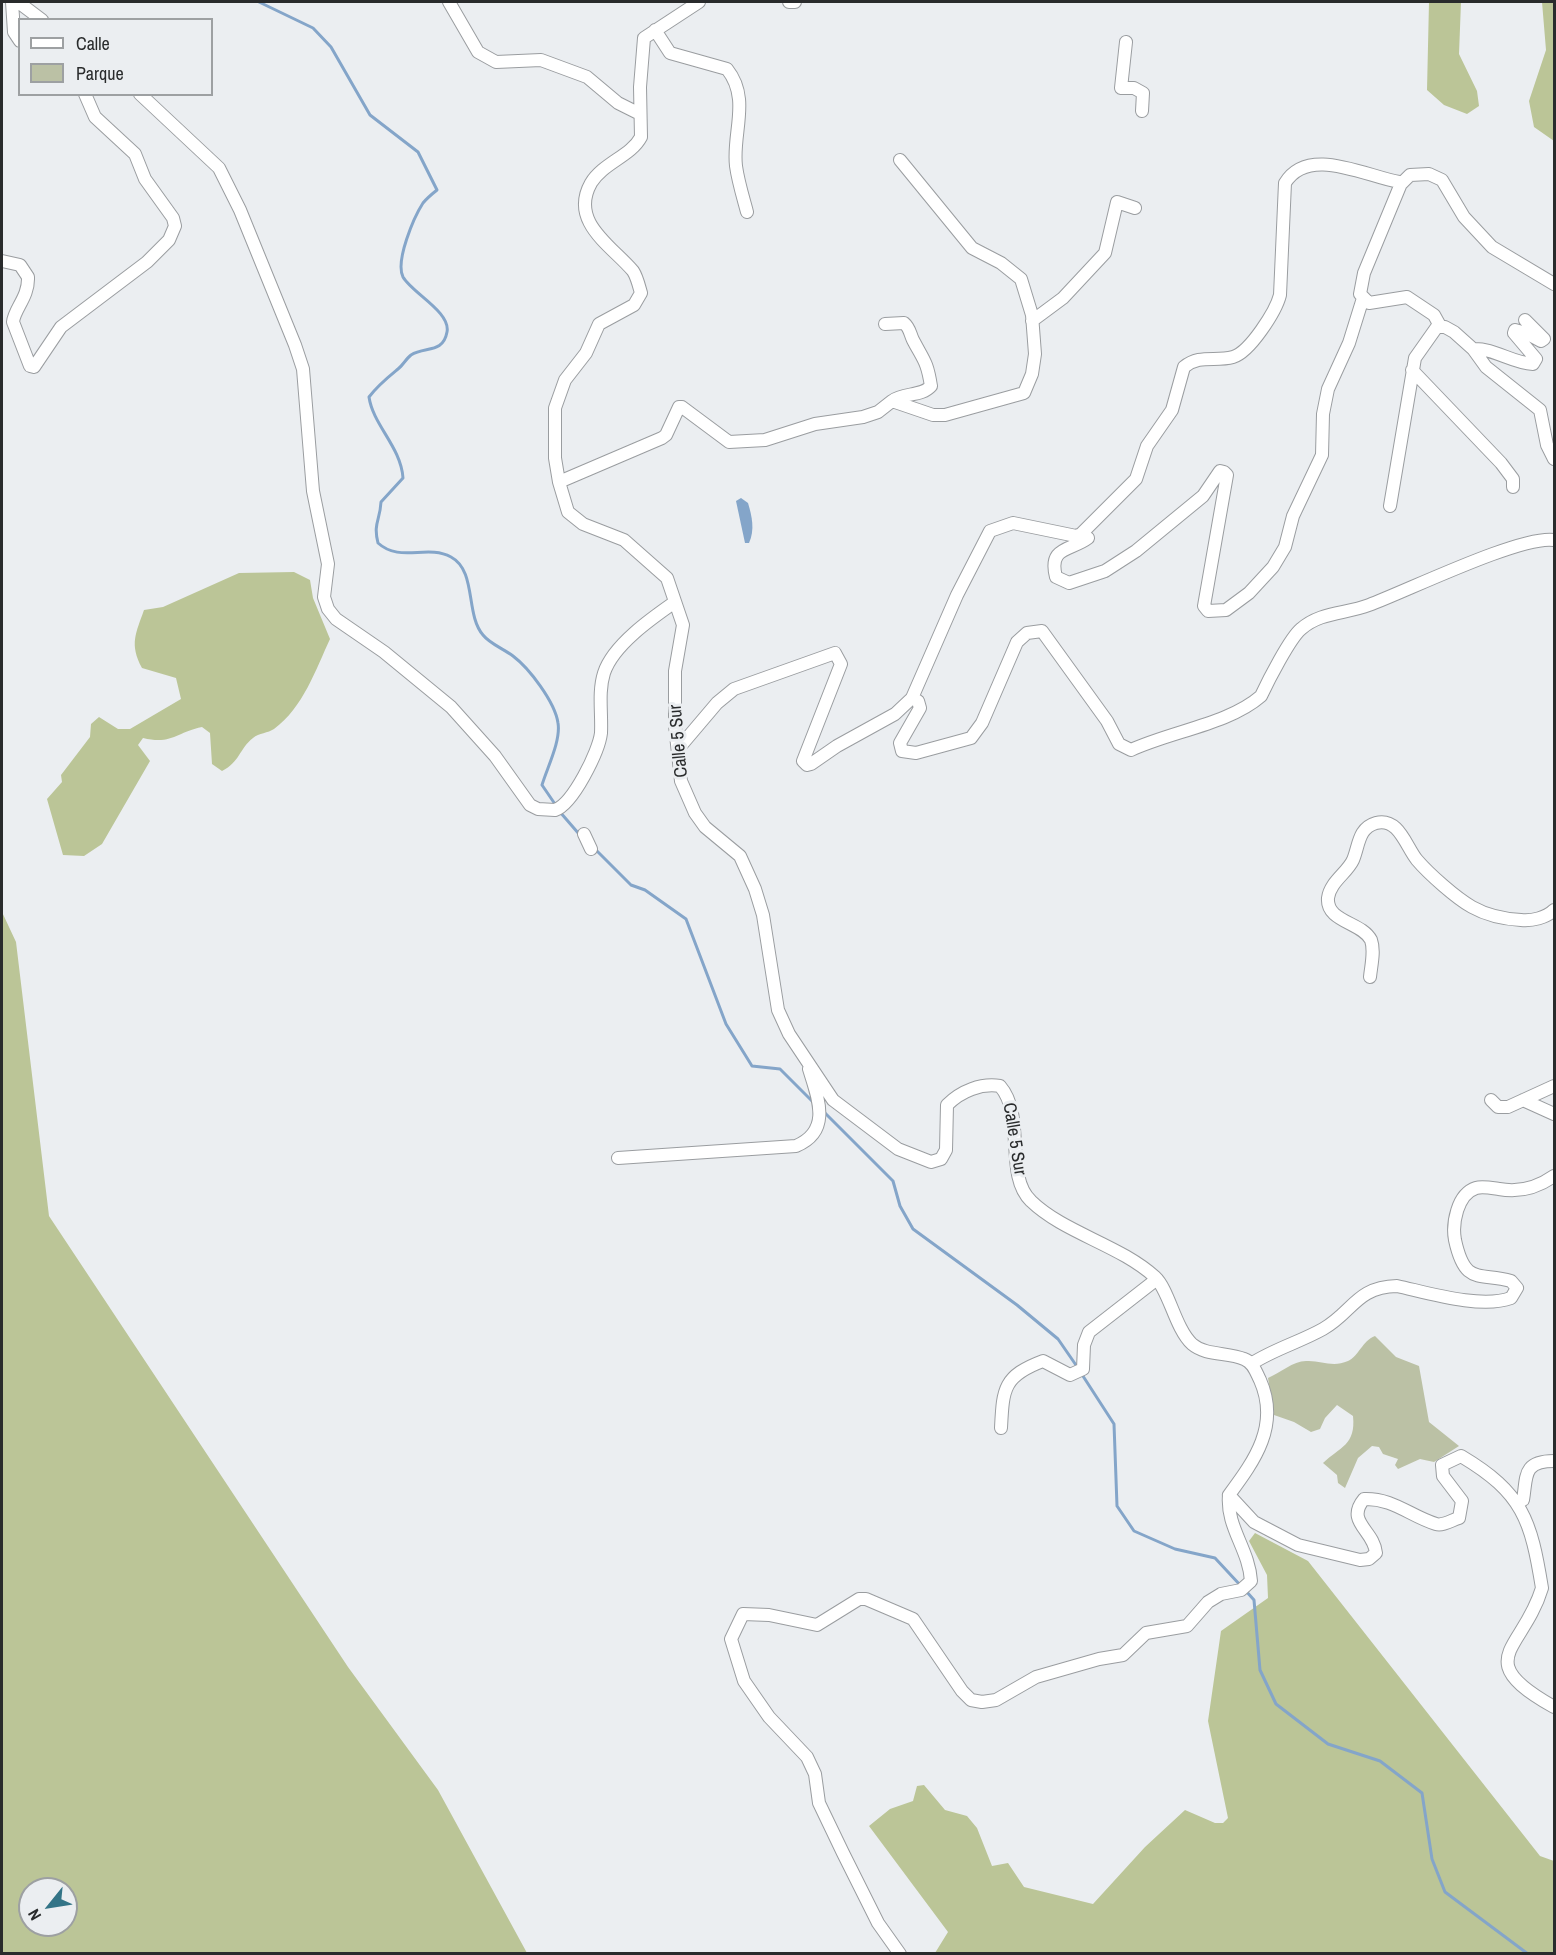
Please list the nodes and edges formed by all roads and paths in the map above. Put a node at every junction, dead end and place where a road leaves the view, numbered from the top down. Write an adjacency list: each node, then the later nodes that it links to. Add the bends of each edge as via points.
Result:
1 (12, 2): 9 (street)
2 (18, 2): 7 (street)
3 (448, 2): 14 (street, via 478,52 496,62 541,60 586,77 618,103)
4 (699, 2): 8 (street)
5 (789, 2): 6 (street)
6 (795, 2)
7 (39, 18)
8 (655, 30): 14 (street, via 644,38); 18 (street, via 670,52 727,69 735,81 741,109 735,163)
9 (18, 38)
10 (1126, 42): 13 (street, via 1121,88 1143,93)
11 (86, 96): 19 (street, via 95,117 135,154 145,179 173,218 175,226 169,240 147,262 61,327 34,367 30,366 14,322 28,278 20,265)
12 (142, 96): 35 (street, via 219,168 296,345 303,369 313,491 328,564 324,597 328,609 451,707 495,756 530,805 558,809 572,796 598,747 604,671 644,623)
13 (1142, 111)
14 (640, 114): 30 (street, Calle 5 Sur, via 638,143 604,167 590,185 585,212 588,223 634,273 641,292 634,304 599,324 586,353 565,380 555,408)
15 (900, 160): 23 (street, via 972,248 1021,279)
16 (1401, 184): 20 (street, via 1410,175 1429,174 1442,180 1464,217 1492,247); 21 (street, via 1362,280); 33 (street, via 1332,166 1306,165 1290,176 1285,183 1277,305 1246,348 1235,356 1201,358 1184,366 1172,410 1147,446 1136,479)
17 (1135, 208): 23 (street, via 1117,202 1105,253 1063,298)
18 (747, 212)
19 (2, 261)
20 (1554, 284)
21 (1363, 298): 25 (street, via 1369,303 1407,297 1434,315); 33 (street, via 1349,343 1328,389 1322,455 1293,516 1285,547 1274,567 1249,593 1226,610 1208,611 1204,606 1227,476 1224,472 1220,471 1203,496 1136,551 1105,570 1063,583 1056,577 1056,557 1061,550 1095,533)
22 (1525, 320): 26 (street, via 1544,339 1515,330 1536,359 1533,364 1484,349)
23 (1032, 321): 28 (street, via 1035,354 1032,374 1021,395 939,415)
24 (885, 324): 28 (street, via 908,326 926,360 931,386 924,392)
25 (1437, 327): 26 (street, via 1445,327); 27 (street, via 1415,358)
26 (1473, 350): 29 (street, via 1493,374 1540,410)
27 (1412, 370): 31 (street, via 1501,463 1513,479); 32 (street)
28 (892, 401): 30 (street, via 879,412 863,417 814,423 765,440 729,442 682,406 662,438)
29 (1554, 459)
30 (559, 482): 35 (street, Calle 5 Sur, via 571,515 624,540 636,550 666,578)
31 (1513, 487)
32 (1390, 506)
33 (1095, 521): 36 (street, via 1076,536 1013,523 990,531)
34 (1554, 540): 36 (street, via 1544,539 1487,558 1349,613 1319,616 1299,630 1261,696 1252,703 1227,716 1161,736 1131,750 1119,744 1107,721 1042,631 1027,633 1017,642 982,723 965,742 916,753 902,751 900,743 920,708)
35 (675, 602): 37 (street, Calle 5 Sur, via 683,625 675,671)
36 (912, 698): 37 (street, via 896,714 807,765 804,756 841,664 835,653 734,689)
37 (678, 749): 42 (street, Calle 5 Sur, via 681,781 691,806 705,827 740,856 755,889 763,915 778,1010)
38 (584, 834): 39 (street)
39 (591, 849)
40 (1554, 910): 41 (street, via 1531,921 1498,918 1472,907 1419,862 1392,826 1377,822 1366,828 1358,840 1352,861 1328,896 1328,906 1334,915 1371,940)
41 (1370, 976)
42 (806, 1062): 47 (street, via 822,1116 813,1136 796,1146); 49 (street, Calle 5 Sur, via 844,1109 898,1149 931,1162 941,1159 946,1150 947,1105 959,1093 991,1084 1000,1086 1007,1094 1014,1124 1021,1186 1030,1200)
43 (1554, 1086): 45 (street)
44 (1491, 1100): 45 (street, via 1498,1107 1508,1107)
45 (1523, 1100): 46 (street)
46 (1554, 1114)
47 (618, 1158)
48 (1554, 1176): 50 (street, via 1529,1189 1476,1188 1463,1198 1458,1209 1454,1229 1462,1261 1479,1277 1511,1281 1517,1288 1511,1298 1480,1301 1384,1286 1363,1294 1327,1327)
49 (1157, 1279): 50 (street, via 1190,1342 1198,1349 1245,1359); 51 (street, via 1089,1332 1081,1371 1070,1375 1043,1361 1008,1382 1003,1392)
50 (1251, 1364): 53 (street, via 1264,1389 1266,1434 1258,1453)
51 (1001, 1428)
52 (1554, 1461): 54 (street, via 1538,1463 1530,1469 1524,1480 1523,1500)
53 (1228, 1495): 54 (street, via 1254,1522 1298,1545 1360,1560 1376,1553 1357,1518 1358,1506 1364,1499 1394,1503 1437,1524 1459,1518 1462,1501 1443,1476 1442,1466 1461,1456 1485,1470); 56 (street, via 1227,1511 1250,1566 1251,1581 1244,1588 1208,1602 1187,1626 1151,1630 1123,1655 1036,1677 996,1700 971,1701 913,1619 883,1605 859,1599 816,1625 743,1614 731,1639 744,1681 769,1717 807,1756 815,1774 819,1803 878,1923)
54 (1516, 1503): 55 (street, via 1531,1534 1542,1588 1509,1651 1510,1674 1516,1683)
55 (1554, 1707)
56 (900, 1953)

